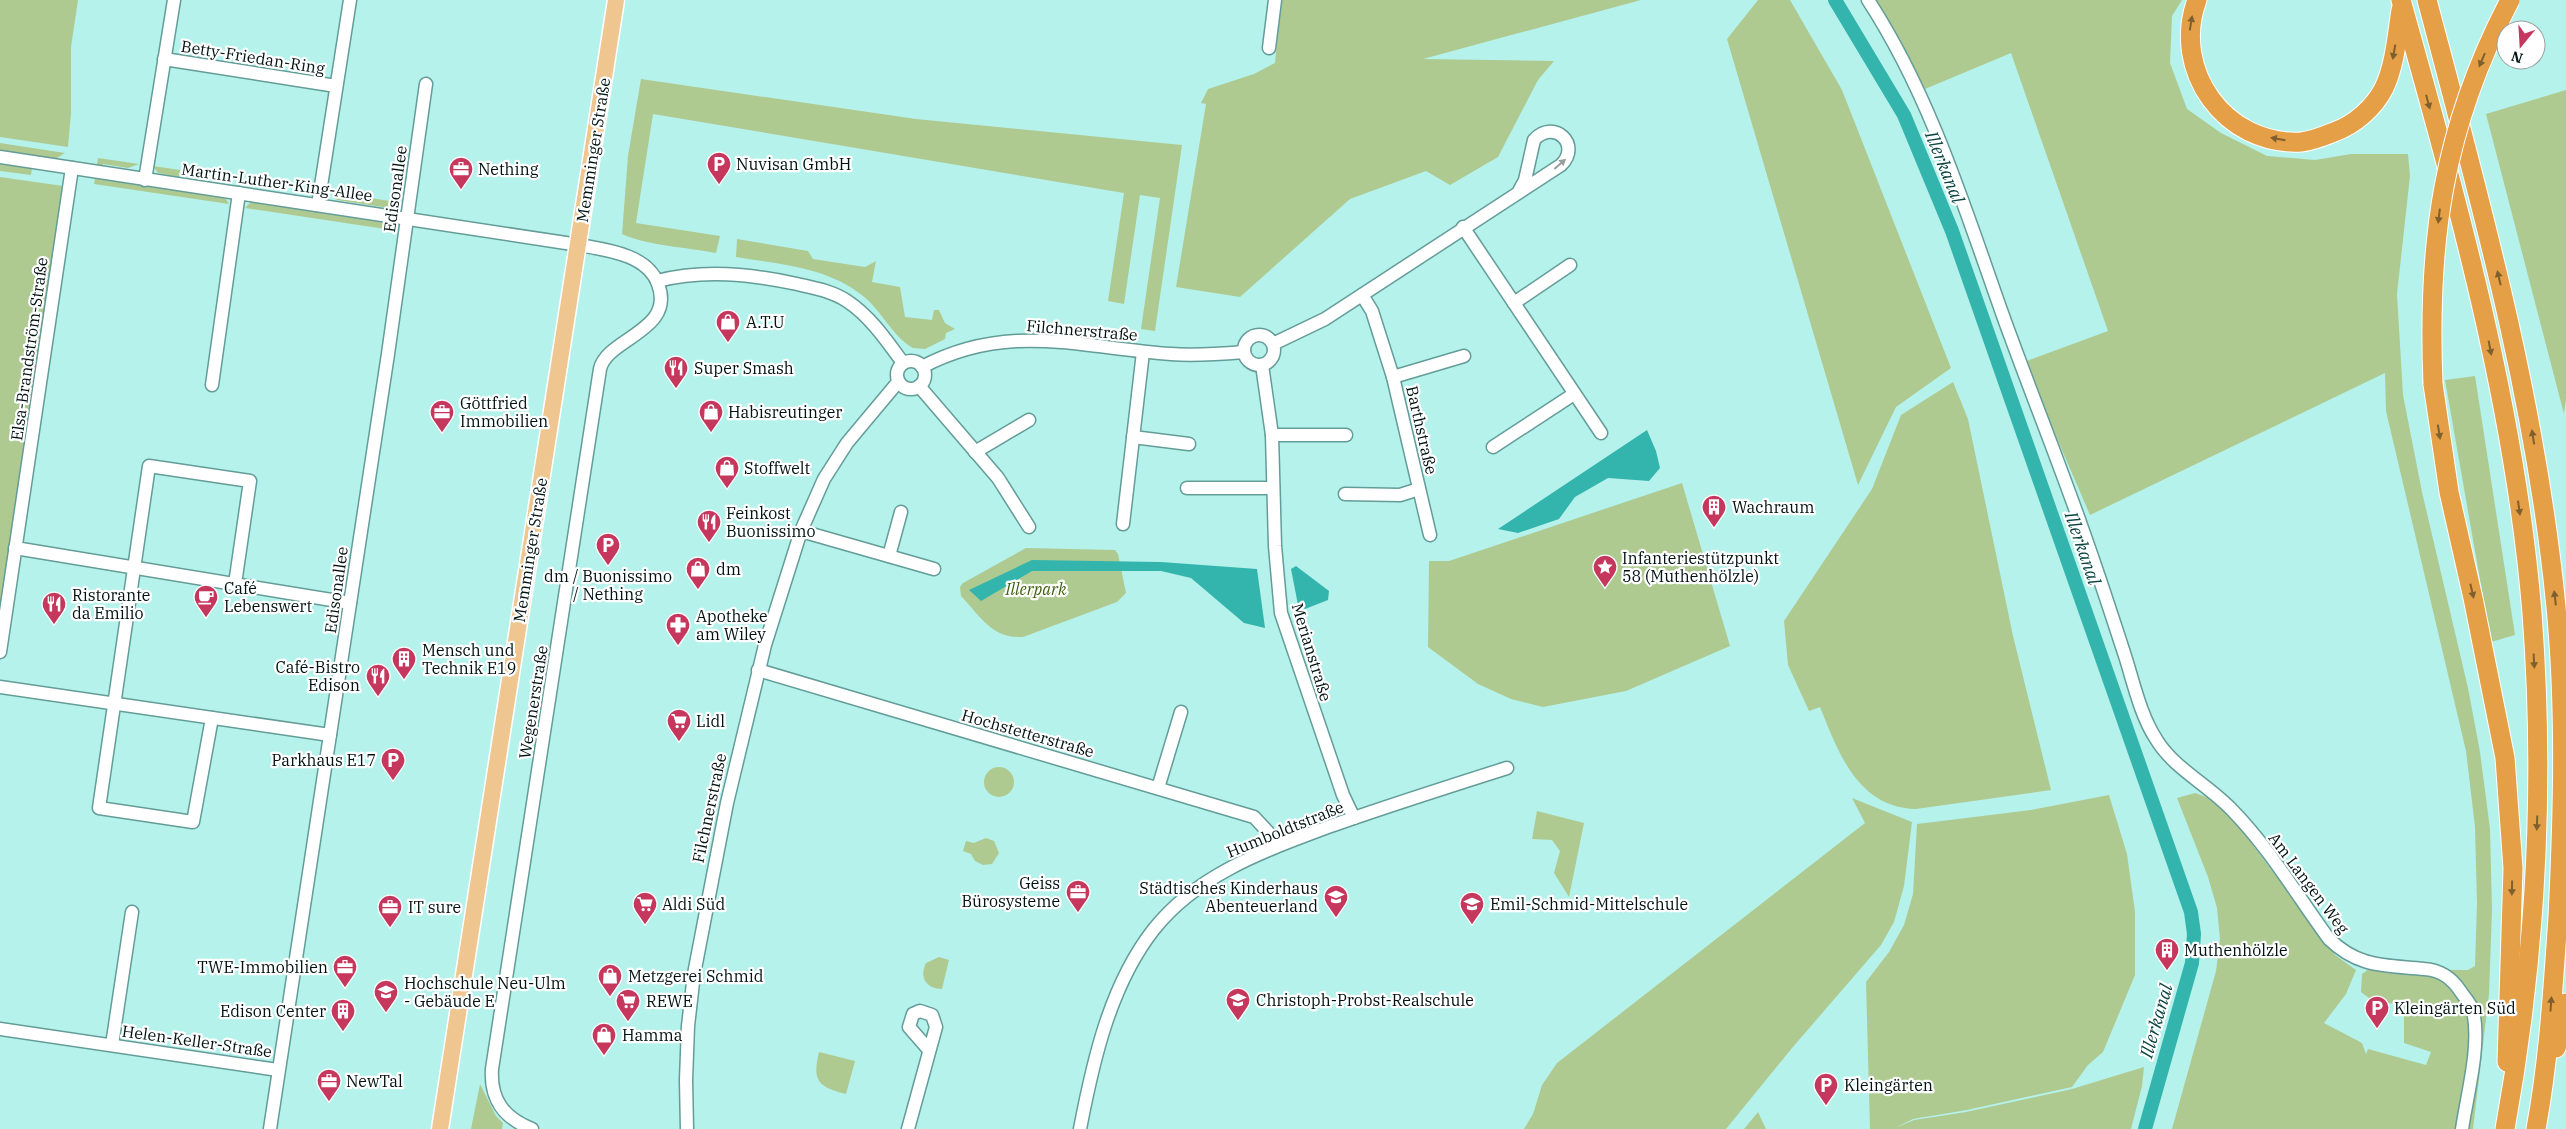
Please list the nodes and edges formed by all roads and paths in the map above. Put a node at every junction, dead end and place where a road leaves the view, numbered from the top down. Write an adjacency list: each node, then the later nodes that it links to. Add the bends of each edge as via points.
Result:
1 (174, 0): 11 (street, Betty-Friedan-Ring)
2 (350, 0): 13 (street, Betty-Friedan-Ring)
3 (616, 0): 22 (main road, Memminger Straße)
4 (1276, 0): 10 (street)
5 (1868, 0): 87 (street, Am Langen Weg, via 1916,87 1959,190 2152,730 2167,754 2234,812 2341,951 2369,964 2426,969 2442,973 2454,981 2472,1009 2474,1020 2472,1065)
6 (2197, 0): 9 (highway, one-way to 6, via 2390,72 2378,97 2358,120 2341,130 2302,142 2269,138 2252,132 2233,121 2210,100 2195,72 2191,53 2189,32)
7 (2427, 0): 79 (highway, one-way to 7, via 2562,820 2557,608 2531,426 2511,328)
8 (2510, 0): 80 (highway, one-way to 80, bridge, via 2462,112 2448,161 2431,289 2433,384 2449,492 2505,758 2512,868)
9 (2402, 2): 80 (highway, one-way to 80, via 2487,333 2520,509 2532,612 2537,714 2535,880 2526,989)
10 (1270, 48)
11 (164, 59): 13 (street, Betty-Friedan-Ring); 16 (street, Betty-Friedan-Ring)
12 (426, 84): 20 (street, Edisonallee)
13 (336, 86): 19 (street, Betty-Friedan-Ring)
14 (0, 157): 15 (street, Martin-Luther-King-Allee)
15 (72, 168): 16 (street, Martin-Luther-King-Allee); 56 (street, Elsa-Brandström-Straße)
16 (145, 180): 18 (street, Martin-Luther-King-Allee)
17 (1519, 190): 17 (street, one-way to 17, via 1565,161 1568,144 1561,134 1549,131 1534,140 1525,180); 21 (street)
18 (239, 193): 19 (street, Martin-Luther-King-Allee); 36 (street)
19 (318, 205): 20 (street, Martin-Luther-King-Allee)
20 (408, 218): 22 (street, Martin-Luther-King-Allee); 61 (street, Edisonallee)
21 (1463, 227): 25 (street); 26 (street)
22 (579, 245): 24 (street, via 627,256 650,270); 82 (main road, Memminger Straße)
23 (1570, 265): 26 (street)
24 (658, 284): 31 (street, via 687,274 750,275 838,295 874,326); 83 (street, Wegenerstraße, via 662,302 654,317 633,338 605,356 600,369 492,1069 492,1089 501,1110)
25 (1362, 295): 27 (street, via 1315,324); 34 (street, Barthstraße, via 1372,312)
26 (1514, 303): 38 (street)
27 (1273, 344): 29 (street, via 1264,335 1254,336 1246,342); 32 (street, via 1274,356)
28 (1143, 352): 29 (street, Filchnerstraße, via 1186,355); 33 (street, Filchnerstraße, via 1009,340 964,348); 43 (street)
29 (1244, 352): 32 (street, via 1252,364)
30 (1464, 356): 34 (street, Barthstraße)
31 (903, 364): 33 (street, via 911,361); 35 (street, Filchnerstraße, via 896,374)
32 (1262, 366): 41 (street, Merianstraße)
33 (922, 367): 37 (street, via 924,379)
34 (1393, 377): 49 (street, Barthstraße)
35 (898, 382): 37 (street, via 905,388); 54 (street, Filchnerstraße, via 847,443 824,479)
36 (212, 385)
37 (919, 386): 46 (street)
38 (1574, 394): 40 (street); 45 (street)
39 (1029, 420): 46 (street)
40 (1601, 433)
41 (1272, 435): 42 (street); 48 (street, Merianstraße)
42 (1346, 435)
43 (1133, 437): 44 (street); 52 (street)
44 (1189, 444)
45 (1493, 447)
46 (976, 452): 53 (street, via 998,478)
47 (1187, 488): 48 (street)
48 (1273, 488): 71 (street, Merianstraße, via 1281,613 1343,795)
49 (1419, 490): 50 (street, Barthstraße, via 1400,495); 55 (street, Barthstraße)
50 (1345, 494)
51 (902, 512): 57 (street)
52 (1123, 524)
53 (1029, 527)
54 (801, 531): 57 (street); 63 (street, Filchnerstraße)
55 (1430, 535)
56 (15, 548): 58 (street); 62 (street, Elsa-Brandström-Straße)
57 (889, 556): 59 (street)
58 (133, 568): 60 (street); 60 (street, via 149,466 250,481); 65 (street)
59 (934, 569)
60 (235, 584): 61 (street)
61 (350, 604): 68 (street, Edisonallee)
62 (0, 652)
63 (758, 670): 70 (street, Hochstetterstraße); 84 (street, Filchnerstraße, via 715,858 694,974 687,1046)
64 (0, 687): 65 (street)
65 (114, 703): 67 (street); 67 (street, via 100,808 193,822)
66 (1181, 712): 70 (street)
67 (212, 718): 68 (street)
68 (330, 736): 78 (street, Edisonallee)
69 (1507, 768): 71 (street, Humboldtstraße)
70 (1158, 788): 72 (street, Hochstetterstraße, via 1254,817 1268,832)
71 (1354, 818): 72 (street, Humboldtstraße)
72 (1274, 847): 86 (street, Humboldtstraße, via 1202,884 1172,909 1147,939 1117,993 1098,1052)
73 (132, 912): 76 (street, Helen-Keller-Straße)
74 (2566, 1003): 79 (highway, via 2564,1022)
75 (0, 1029): 76 (street, Helen-Keller-Straße)
76 (112, 1045): 78 (street, Helen-Keller-Straße)
77 (929, 1050): 85 (street)
78 (278, 1070): 81 (street, Edisonallee)
79 (2544, 1088): 88 (highway)
80 (2506, 1126)
81 (270, 1129)
82 (440, 1129)
83 (532, 1129)
84 (687, 1129)
85 (908, 1129)
86 (1080, 1129)
87 (2462, 1129)
88 (2536, 1129)

